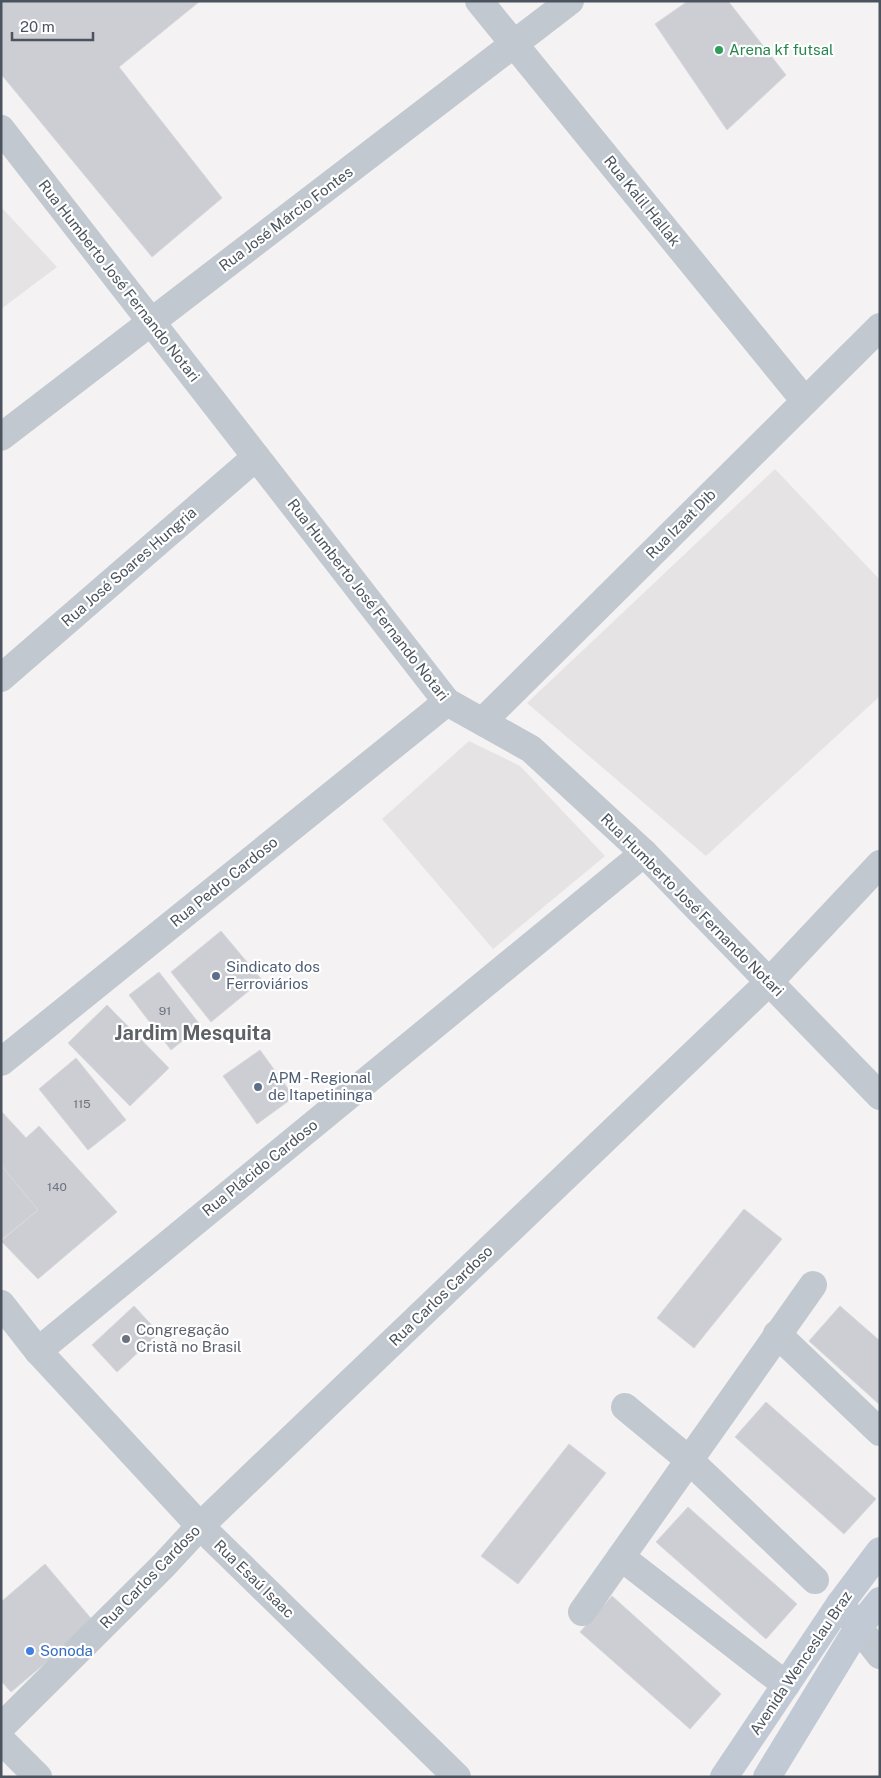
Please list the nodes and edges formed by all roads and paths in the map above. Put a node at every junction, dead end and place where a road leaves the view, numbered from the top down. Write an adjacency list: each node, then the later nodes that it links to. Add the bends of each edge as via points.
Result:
1 (479, 1): 3 (street, Rua Kalil Hallak)
2 (570, 1): 3 (street, Rua José Márcio Fontes)
3 (514, 44): 5 (street, Rua José Márcio Fontes); 7 (street, Rua Kalil Hallak)
4 (1, 129): 5 (street, Rua Humberto José Fernando Notari)
5 (151, 322): 8 (street, Rua José Márcio Fontes); 9 (street, Rua Humberto José Fernando Notari)
6 (880, 327): 7 (street, Rua Izaat Dib)
7 (805, 401): 12 (street, Rua Izaat Dib)
8 (1, 437)
9 (256, 456): 10 (street, Rua José Soares Hungria); 11 (street, Rua Humberto José Fernando Notari)
10 (1, 678)
11 (447, 702): 12 (street, Rua Humberto José Fernando Notari); 16 (street, Rua Pedro Cardoso)
12 (483, 721): 13 (street, Rua Humberto José Fernando Notari, via 532,749)
13 (644, 852): 15 (street, Rua Humberto José Fernando Notari); 21 (street, Rua Plácido Cardoso)
14 (880, 864): 15 (street, Rua Carlos Cardoso)
15 (769, 982): 17 (street, Rua Humberto José Fernando Notari); 25 (street, Rua Carlos Cardoso)
16 (1, 1062)
17 (880, 1096)
18 (813, 1285): 20 (street)
19 (1, 1304): 21 (street, Rua Esaú Isaac)
20 (777, 1334): 23 (street); 24 (street)
21 (38, 1351): 25 (street, Rua Esaú Isaac)
22 (625, 1407): 24 (street)
23 (880, 1432)
24 (689, 1460): 27 (street); 28 (street)
25 (200, 1526): 35 (street, Rua Carlos Cardoso); 39 (street, Rua Esaú Isaac)
26 (880, 1552): 30 (main road, Avenida Wenceslau Braz)
27 (621, 1557): 31 (street); 34 (street)
28 (814, 1580)
29 (880, 1601): 32 (main road, Avenida Wenceslau Braz)
30 (840, 1604): 32 (street); 34 (main road, Avenida Wenceslau Braz)
31 (582, 1612)
32 (858, 1628): 33 (street); 37 (main road, Avenida Wenceslau Braz)
33 (880, 1655)
34 (786, 1685): 40 (main road, Avenida Wenceslau Braz)
35 (1, 1727)
36 (1, 1740): 38 (street)
37 (767, 1776)
38 (38, 1777)
39 (457, 1777)
40 (724, 1777)

